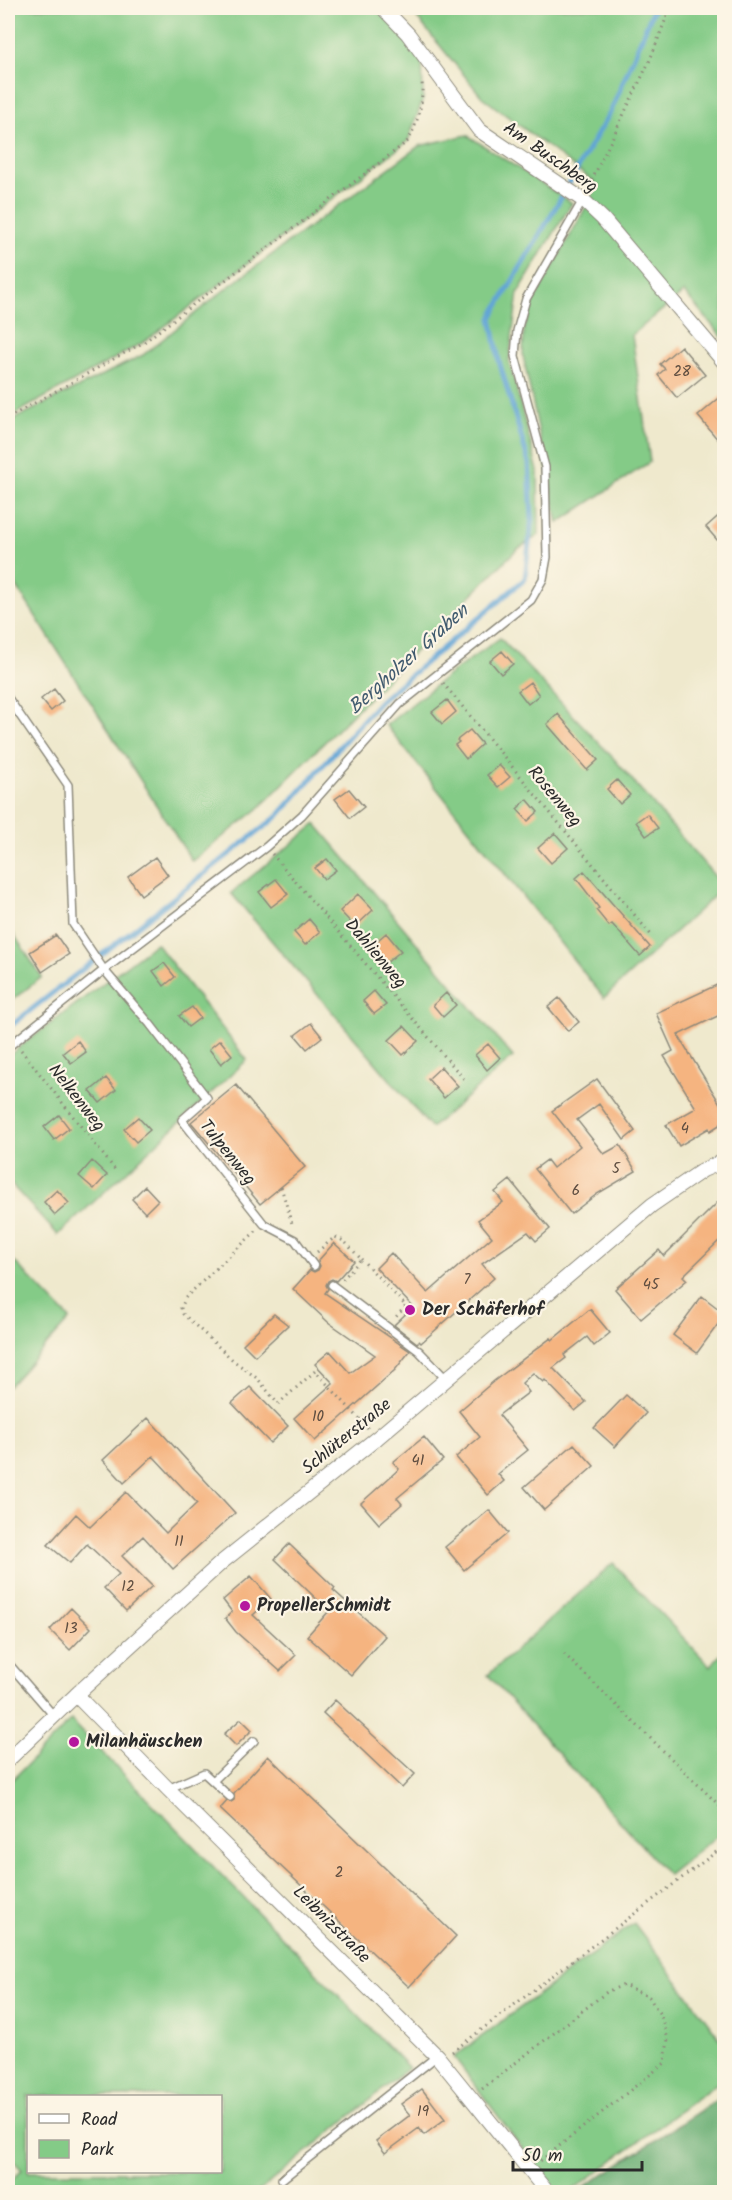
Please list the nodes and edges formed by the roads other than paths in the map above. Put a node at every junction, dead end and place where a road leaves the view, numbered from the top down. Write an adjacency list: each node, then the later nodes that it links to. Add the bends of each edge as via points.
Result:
1 (382, 8): 2 (street, Am Buschberg, via 408,34 479,130)
2 (583, 200): 3 (street, Am Buschberg); 5 (lane, via 526,299 517,330 516,356 545,466 547,557 543,579 531,600 400,704 302,815 266,847)
3 (724, 362)
4 (8, 698): 5 (lane, via 68,785 73,924)
5 (104, 970): 6 (lane); 8 (lane, Tulpenweg, via 207,1098 182,1120 264,1224 295,1240)
6 (8, 1047)
7 (724, 1161): 10 (street, Schlüterstraße, via 703,1170 652,1205)
8 (311, 1263)
9 (334, 1286): 10 (lane, via 419,1351)
10 (446, 1379): 12 (street, Schlüterstraße, via 222,1562)
11 (8, 1663): 13 (lane)
12 (76, 1695): 13 (street, Schlüterstraße); 17 (street, Leibnizstraße)
13 (54, 1716): 15 (street, Schlüterstraße)
14 (254, 1741): 16 (lane)
15 (8, 1760)
16 (213, 1781): 17 (lane, via 204,1773); 18 (lane)
17 (168, 1789): 19 (street, Leibnizstraße)
18 (230, 1797)
19 (439, 2058): 20 (lane); 21 (street, Leibnizstraße)
20 (282, 2179)
21 (548, 2193)

